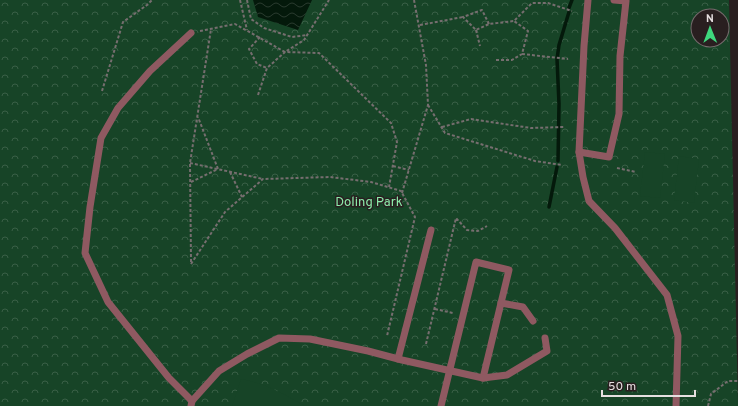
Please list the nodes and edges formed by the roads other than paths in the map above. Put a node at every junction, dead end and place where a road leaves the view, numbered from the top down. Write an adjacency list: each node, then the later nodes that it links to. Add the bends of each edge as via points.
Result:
1 (588, 0): 4 (lane)
2 (614, 0): 4 (lane, via 626,1 620,56 619,114 609,157)
3 (191, 33): 12 (lane, via 150,71 118,108 101,138 85,253 108,302)
4 (579, 152): 14 (lane, via 589,201 615,228 667,295 678,336)
5 (431, 230): 9 (lane)
6 (501, 303): 7 (lane, via 523,306); 10 (lane, via 509,270 476,262); 11 (lane)
7 (533, 321)
8 (545, 338): 11 (lane, via 547,351 507,375)
9 (398, 359): 10 (lane); 12 (lane, via 310,339 279,338 219,372)
10 (449, 371): 11 (lane); 13 (lane)
11 (483, 378)
12 (192, 403)
13 (441, 406)
14 (676, 406)

